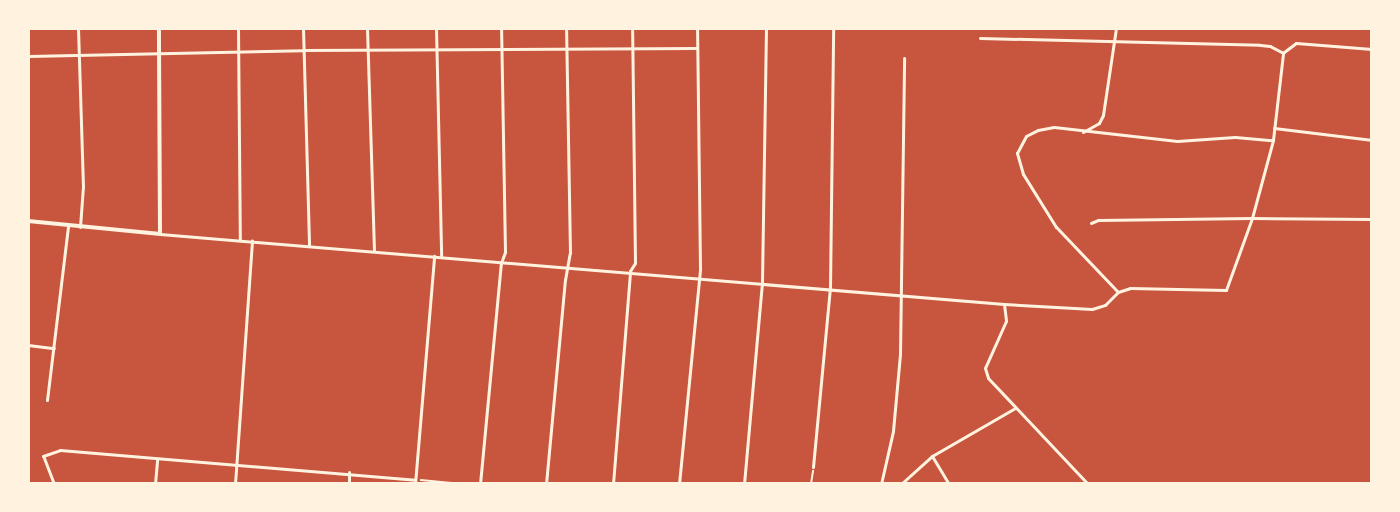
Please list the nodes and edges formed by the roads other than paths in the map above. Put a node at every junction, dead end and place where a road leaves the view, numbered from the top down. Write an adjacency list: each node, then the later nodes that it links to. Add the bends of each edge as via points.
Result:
1 (78, 28): 27 (street)
2 (159, 28): 26 (main road)
3 (238, 28): 24 (street)
4 (303, 28): 21 (street)
5 (367, 28): 22 (street)
6 (436, 28): 23 (street)
7 (501, 28): 16 (street)
8 (566, 28): 17 (street)
9 (632, 28): 18 (street)
10 (697, 28): 19 (street)
11 (765, 28): 51 (street)
12 (833, 28): 52 (street)
13 (1116, 28): 15 (street)
14 (980, 38): 15 (street)
15 (1114, 42): 25 (street, via 1260,45); 31 (street, via 1103,115 1099,123)
16 (502, 48): 17 (street); 23 (street); 47 (street, via 505,252)
17 (566, 48): 18 (street); 48 (street)
18 (632, 48): 19 (street); 49 (street, via 635,263)
19 (697, 48): 50 (street)
20 (1371, 49): 25 (street, via 1296,44)
21 (303, 50): 22 (street); 24 (street); 43 (street)
22 (367, 50): 23 (street); 44 (street)
23 (436, 50): 46 (street)
24 (239, 53): 26 (street); 41 (street)
25 (1283, 53): 30 (street)
26 (160, 54): 27 (street); 40 (main road)
27 (78, 55): 28 (street); 39 (street, via 83,186)
28 (28, 56)
29 (904, 58): 54 (street)
30 (1274, 128): 32 (street); 33 (street)
31 (1083, 132): 32 (street, via 1177,141 1235,137); 53 (street, via 1038,129 1026,136 1017,153 1023,174 1056,227)
32 (1273, 140): 34 (street)
33 (1371, 140)
34 (1252, 218): 35 (street); 37 (street); 53 (street, via 1226,290 1143,286)
35 (1371, 219)
36 (28, 221): 38 (main road)
37 (1091, 223)
38 (68, 226): 39 (main road); 57 (street)
39 (80, 227): 40 (main road)
40 (160, 234): 41 (street)
41 (240, 240): 42 (street)
42 (252, 241): 43 (street); 62 (street)
43 (309, 245): 44 (street)
44 (374, 251): 45 (street)
45 (434, 256): 46 (street); 65 (street)
46 (441, 257): 47 (street)
47 (501, 263): 48 (street); 70 (street)
48 (568, 267): 49 (street); 71 (street)
49 (630, 271): 50 (street); 72 (street)
50 (699, 277): 51 (street); 73 (street)
51 (762, 282): 52 (street); 74 (street)
52 (830, 288): 54 (street); 63 (street)
53 (1118, 292): 55 (street, via 1105,305 1092,309)
54 (900, 294): 55 (street); 75 (street, via 900,354 893,430)
55 (1004, 304): 59 (street, via 1006,321 985,368 988,378)
56 (28, 345): 57 (street)
57 (54, 348): 58 (street)
58 (47, 400)
59 (1015, 408): 60 (street); 78 (street)
60 (932, 456): 76 (street); 77 (street)
61 (157, 459): 62 (street); 66 (street, via 60,450 43,456); 67 (street)
62 (237, 464): 64 (street); 68 (street)
63 (813, 467)
64 (350, 472): 65 (street); 69 (street)
65 (415, 482)
66 (54, 483)
67 (155, 483)
68 (235, 483)
69 (349, 483)
70 (480, 483)
71 (546, 483)
72 (613, 483)
73 (679, 483)
74 (744, 483)
75 (881, 483)
76 (901, 483)
77 (949, 483)
78 (1088, 483)

